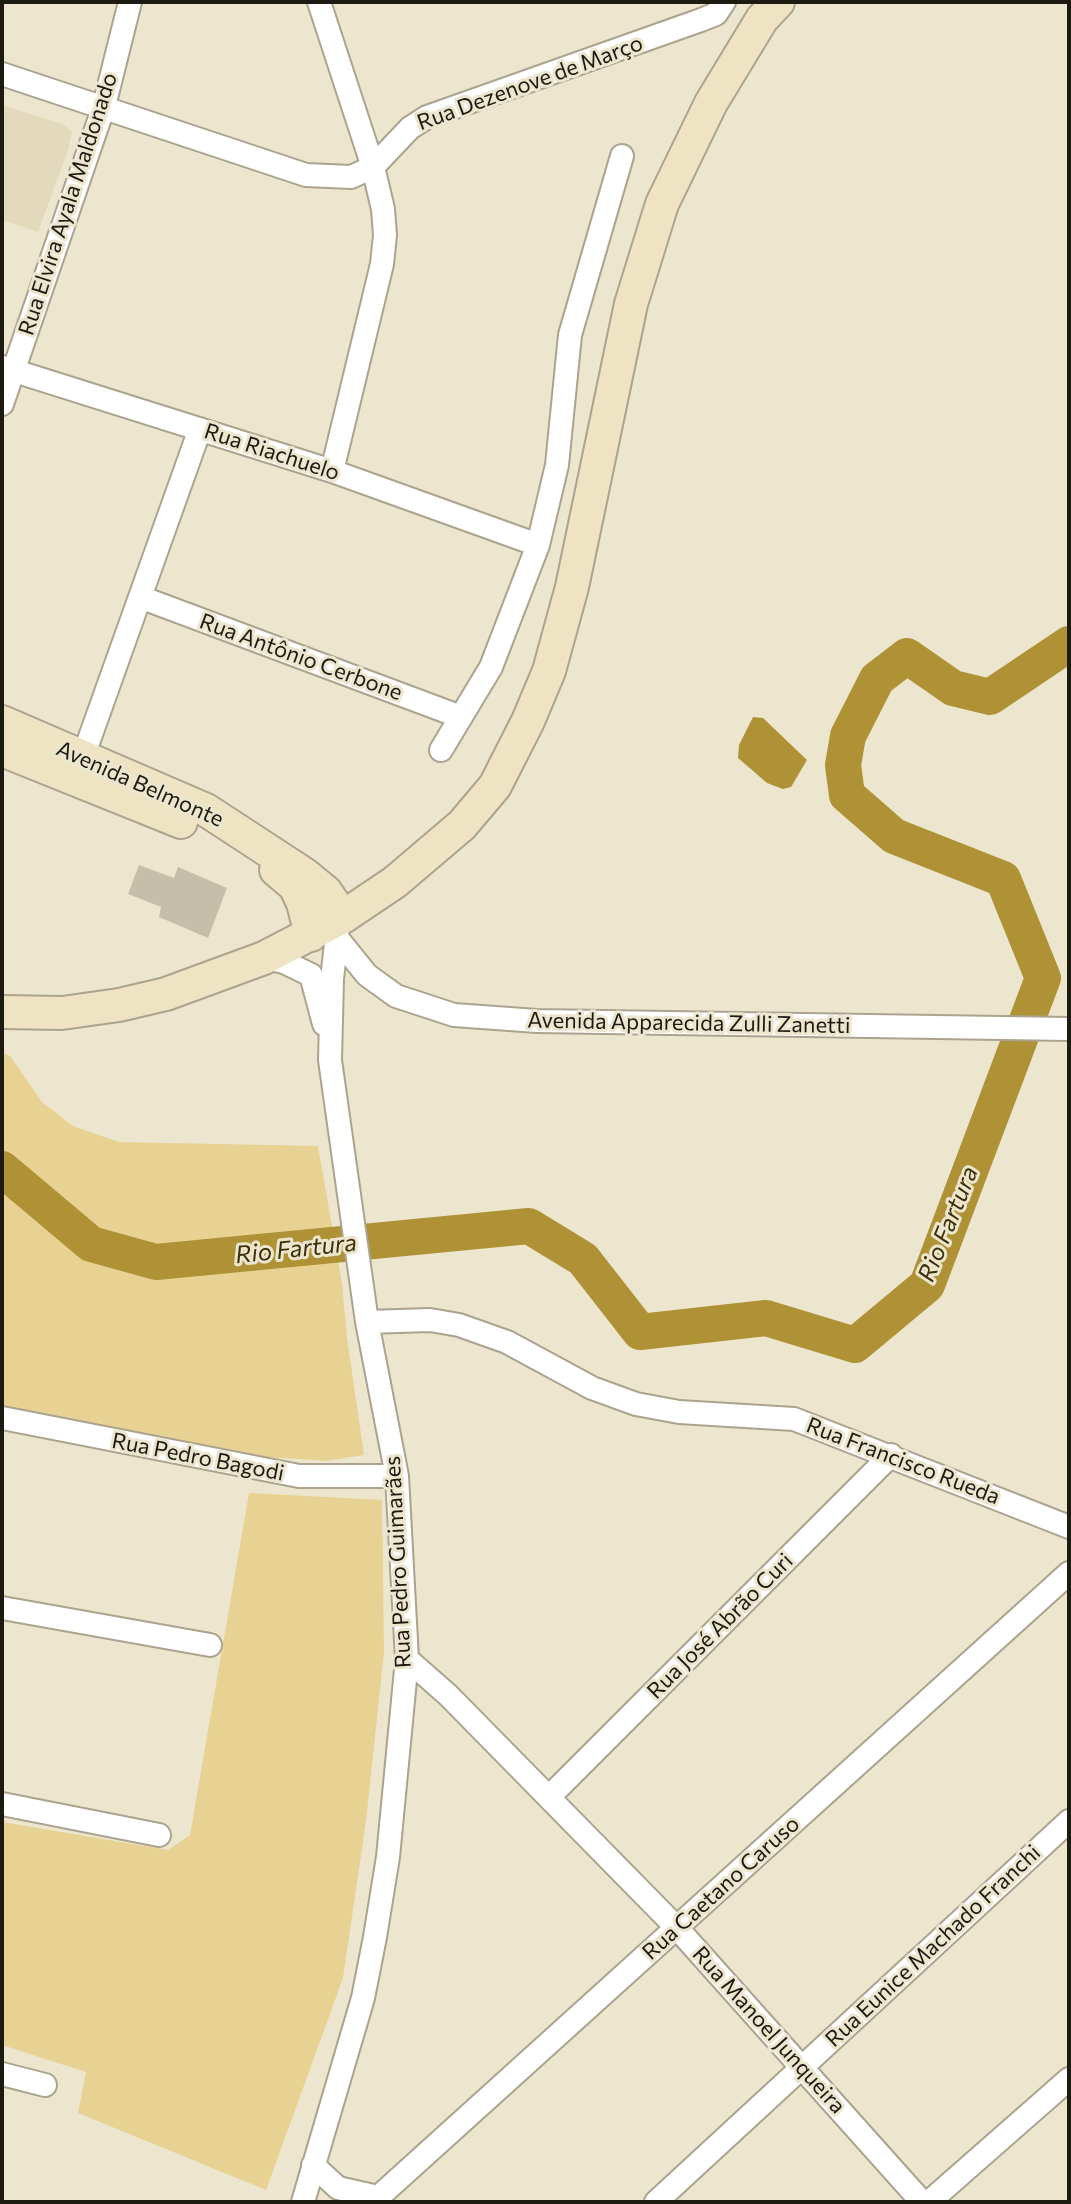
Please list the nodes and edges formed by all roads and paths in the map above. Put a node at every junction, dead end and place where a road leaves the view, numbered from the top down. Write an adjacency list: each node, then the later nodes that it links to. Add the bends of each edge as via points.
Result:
1 (130, 2): 6 (street, Rua Elvira Ayala Maldonado)
2 (319, 2): 8 (street)
3 (724, 2): 8 (street, Rua Dezenove de Março, via 716,14 701,20 427,117)
4 (778, 2): 20 (main road, via 711,103 662,204 631,304 572,587 549,671 528,721 495,786 462,825 412,869)
5 (2, 74): 6 (street)
6 (104, 106): 8 (street, via 306,175 351,177); 9 (street, Rua Elvira Ayala Maldonado)
7 (622, 156): 13 (street, via 570,335 561,437)
8 (373, 167): 12 (street, via 383,209 382,264)
9 (7, 369): 10 (street, Rua Elvira Ayala Maldonado); 11 (street, Rua Riachuelo)
10 (2, 404)
11 (200, 429): 12 (street, Rua Riachuelo); 14 (street)
12 (332, 471): 13 (street, Rua Riachuelo)
13 (538, 545): 15 (street, via 491,667)
14 (140, 597): 15 (street, Rua Antônio Cerbone); 19 (street)
15 (461, 717): 18 (street)
16 (2, 722): 19 (main road, Avenida Belmonte)
17 (2, 750): 19 (main road, Avenida Belmonte)
18 (441, 750)
19 (79, 769): 20 (main road, Avenida Belmonte, via 260,860)
20 (329, 915): 21 (main road); 22 (street, Rua Pedro Guimarães); 23 (street); 24 (street, Avenida Apparecida Zulli Zanetti); 25 (main road)
21 (264, 958): 23 (street); 25 (main road)
22 (334, 962): 23 (street, via 319,963); 24 (street); 28 (street, Rua Pedro Guimarães)
23 (311, 975): 28 (street)
24 (367, 975): 27 (street, Avenida Apparecida Zulli Zanetti, via 396,996 454,1015 537,1021)
25 (201, 981): 26 (main road, via 119,1005 62,1013)
26 (2, 1012)
27 (1058, 1029)
28 (330, 1060): 29 (street, Rua Pedro Guimarães)
29 (367, 1322): 31 (street, Rua Francisco Rueda, via 430,1320 459,1325 507,1342 592,1388 636,1404 794,1419); 32 (street, Rua Pedro Guimarães)
30 (2, 1418): 32 (street, Rua Pedro Bagodi, via 299,1476)
31 (891, 1455): 33 (street, Rua Francisco Rueda); 38 (street, Rua José Abrão Curi)
32 (397, 1476): 37 (street, Rua Pedro Guimarães)
33 (1069, 1527)
34 (1069, 1573): 42 (street, Rua Caetano Caruso)
35 (2, 1608): 36 (street)
36 (210, 1645)
37 (407, 1659): 38 (street, Rua Manoel Junqueira); 47 (street, Rua Pedro Guimarães, via 375,1937 363,1998)
38 (549, 1797): 42 (street, Rua Manoel Junqueira)
39 (2, 1804): 41 (street)
40 (1069, 1821): 43 (street, Rua Eunice Machado Franchi)
41 (159, 1835)
42 (677, 1928): 43 (street, Rua Manoel Junqueira); 48 (street, Rua Caetano Caruso)
43 (802, 2068): 50 (street, Rua Eunice Machado Franchi); 51 (street, Rua Manoel Junqueira)
44 (2, 2074): 46 (street)
45 (1069, 2079): 52 (street)
46 (45, 2085)
47 (313, 2165): 48 (street, via 338,2188); 49 (street, Rua Pedro Guimarães)
48 (375, 2200)
49 (303, 2202)
50 (656, 2202)
51 (922, 2202)
52 (929, 2202)

